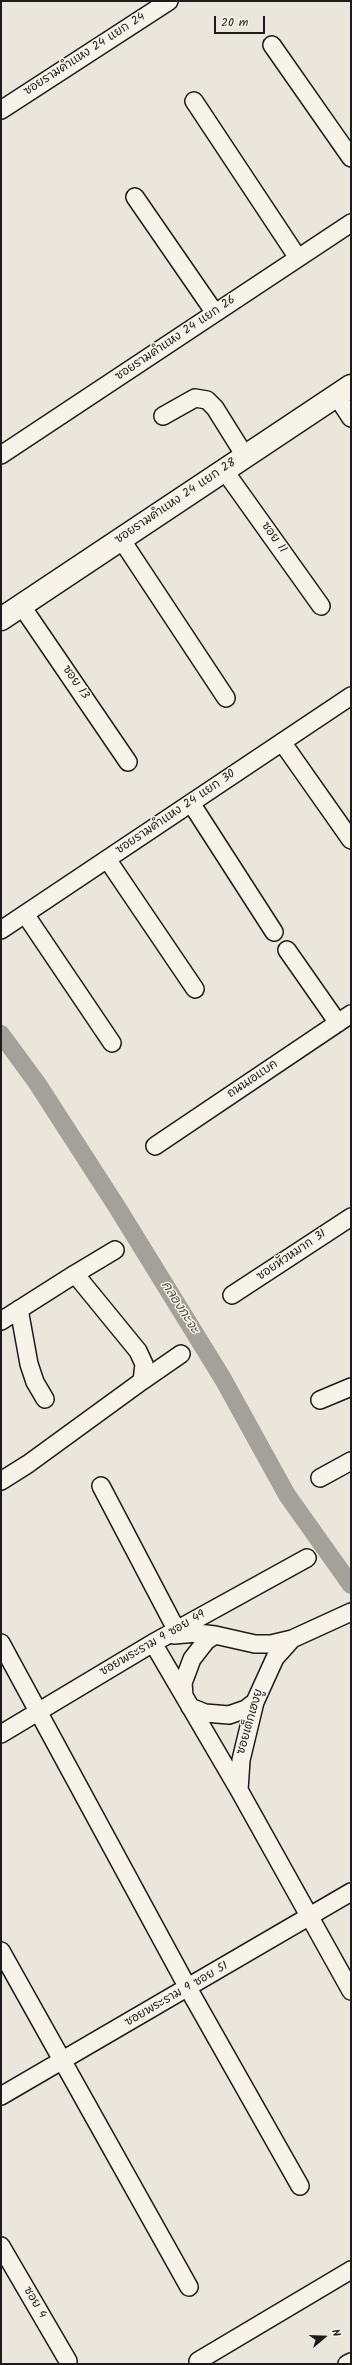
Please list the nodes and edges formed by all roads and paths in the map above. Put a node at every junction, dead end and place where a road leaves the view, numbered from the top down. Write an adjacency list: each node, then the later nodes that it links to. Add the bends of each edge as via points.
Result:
1 (169, 1): 4 (street, ซอยรามคำแหง 24 แยก 24)
2 (272, 45): 5 (street)
3 (194, 101): 8 (street)
4 (1, 110)
5 (351, 158)
6 (136, 197): 9 (street)
7 (351, 223): 8 (street, ซอยรามคำแหง 24 แยก 26)
8 (298, 258): 9 (street, ซอยรามคำแหง 24 แยก 26)
9 (215, 313): 13 (street, ซอยรามคำแหง 24 แยก 26)
10 (344, 390): 12 (street); 14 (street, ซอยรามคำแหง 24 แยก 28)
11 (163, 416): 14 (street, via 195,398 207,400 215,408)
12 (351, 418)
13 (1, 455)
14 (245, 456): 15 (street, ซอยรามคำแหง 24 แยก 28)
15 (224, 470): 16 (street, ซอยรามคำแหง 24 แยก 28); 18 (street, ซอย 11)
16 (120, 539): 17 (street, ซอยรามคำแหง 24 แยก 28); 21 (street)
17 (21, 605): 19 (street, ซอยรามคำแหง 24 แยก 28); 23 (street, ซอย 13)
18 (321, 606)
19 (1, 619)
20 (351, 696): 22 (street, ซอยรามคำแหง 24 แยก 30)
21 (226, 698)
22 (282, 742): 24 (street, ซอยรามคำแหง 24 แยก 30); 25 (street)
23 (128, 762)
24 (190, 803): 26 (street, ซอยรามคำแหง 24 แยก 30); 29 (street)
25 (351, 840)
26 (107, 859): 27 (street, ซอยรามคำแหง 24 แยก 30); 31 (street)
27 (25, 914): 28 (street, ซอยรามคำแหง 24 แยก 30); 33 (street)
28 (1, 930)
29 (274, 932)
30 (287, 950): 32 (street)
31 (195, 989)
32 (344, 1018): 34 (street, ถนนเอแบค)
33 (112, 1043)
34 (156, 1146)
35 (351, 1216): 38 (street, ซอยหัวหมาก 31)
36 (115, 1250): 37 (street)
37 (75, 1274): 39 (street); 42 (street, via 138,1351 144,1364)
38 (232, 1295)
39 (19, 1309): 40 (street); 44 (street, via 29,1364 35,1382)
40 (1, 1321)
41 (181, 1354): 42 (street)
42 (142, 1381): 48 (street)
43 (351, 1387): 45 (street)
44 (45, 1399)
45 (320, 1400)
46 (351, 1461): 47 (street)
47 (320, 1478)
48 (1, 1481)
49 (101, 1486): 52 (street)
50 (308, 1558): 52 (street, ซอยพระราม 9 ซอย 49)
51 (344, 1616): 54 (street, ซอยเต็กเฮงยู)
52 (172, 1633): 53 (street, ซอยเต็กเฮงยู); 56 (street, ซอยพระราม 9 ซอย 49)
53 (216, 1635): 54 (street, ซอยเต็กเฮงยู, via 255,1644 271,1644); 57 (street, via 206,1642 192,1659 183,1683)
54 (292, 1639): 58 (street, ซอยเต็กเฮงยู, via 275,1658)
55 (1, 1643): 59 (street)
56 (153, 1643): 57 (street); 59 (street, ซอยพระราม 9 ซอย 49)
57 (187, 1701): 58 (street, via 212,1714 229,1715 246,1709); 61 (street)
58 (255, 1702): 61 (street, ซอยเต็กเฮงยู, via 241,1760)
59 (37, 1713): 60 (street, ซอยพระราม 9 ซอย 49); 65 (street)
60 (1, 1734)
61 (239, 1790): 63 (street)
62 (351, 1892): 63 (street, ซอยพระราม 9 ซอย 51)
63 (310, 1916): 65 (street, ซอยพระราม 9 ซอย 51); 66 (street)
64 (1, 1951): 67 (street)
65 (188, 1988): 67 (street, ซอยพระราม 9 ซอย 51); 69 (street)
66 (351, 1990)
67 (62, 2061): 68 (street, ซอยพระราม 9 ซอย 51); 72 (street)
68 (1, 2096)
69 (300, 2186)
70 (1, 2246): 73 (street, ซอย 4)
71 (351, 2270): 75 (street, via 198,2361)
72 (189, 2287)
73 (68, 2361)
74 (351, 2362): 76 (street)
75 (200, 2364)
76 (347, 2364)

